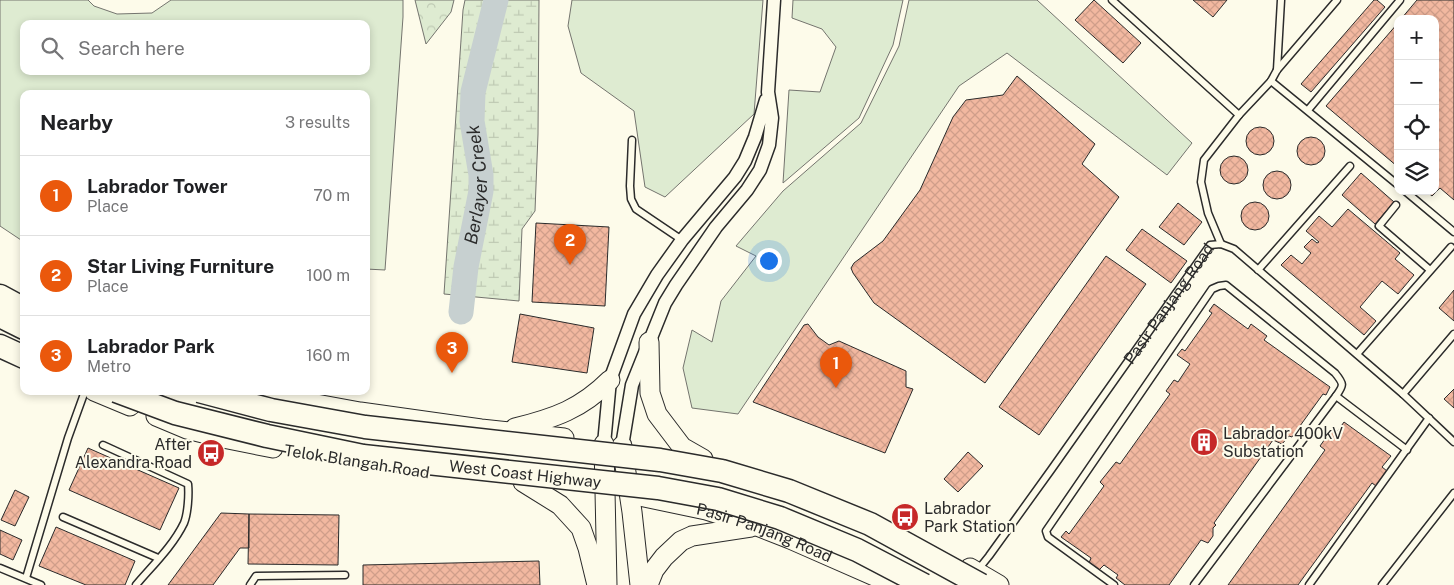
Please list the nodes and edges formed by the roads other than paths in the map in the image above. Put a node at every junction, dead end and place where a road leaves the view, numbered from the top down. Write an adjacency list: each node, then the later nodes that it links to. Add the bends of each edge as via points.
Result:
1 (774, 0): 8 (street)
2 (1112, 0): 10 (lane)
3 (1281, 0): 6 (lane)
4 (1337, 0): 6 (lane)
5 (1400, 0): 9 (lane)
6 (1277, 70): 7 (lane)
7 (1271, 81): 9 (lane); 10 (lane)
8 (768, 92): 17 (street, via 762,117 736,177); 18 (street, via 772,118 769,145 760,170)
9 (1308, 110): 13 (lane)
10 (1238, 114): 19 (lane, via 1204,160 1202,182 1208,214)
11 (632, 140): 17 (lane, via 630,186 636,209)
12 (1350, 166): 21 (lane)
13 (1394, 182)
14 (1410, 195): 16 (lane)
15 (1396, 205): 22 (lane, via 1379,226)
16 (1454, 232)
17 (684, 237): 18 (street, via 698,227 704,228); 36 (street, via 634,314)
18 (704, 244): 30 (street, via 676,284)
19 (1221, 244): 21 (lane, Pasir Panjang Road, via 1234,249); 65 (lane, Pasir Panjang Road, via 1210,245 989,556)
20 (1451, 247): 22 (lane)
21 (1258, 270): 33 (lane, Pasir Panjang Road)
22 (1430, 270): 33 (lane)
23 (0, 296): 25 (highway)
24 (0, 302): 26 (main road)
25 (20, 308)
26 (20, 310)
27 (0, 316): 28 (highway)
28 (20, 326)
29 (1454, 334): 37 (lane)
30 (649, 342): 50 (street); 52 (main road, via 650,393 658,414 682,447)
31 (0, 346): 34 (highway)
32 (0, 353): 35 (main road)
33 (1357, 354): 37 (lane, Pasir Panjang Road)
34 (20, 355)
35 (20, 360)
36 (610, 380): 46 (main road, via 568,412); 50 (street)
37 (1403, 394): 45 (lane, Pasir Panjang Road)
38 (84, 395): 64 (lane)
39 (104, 395): 47 (main road, Telok Blangah Road, via 187,429)
40 (127, 395): 74 (highway, West Coast Highway, bridge, via 175,413 363,456 658,488 718,499 780,518 857,550)
41 (214, 395): 65 (highway, West Coast Highway, bridge, via 271,410 365,427 660,460 722,471 789,491 870,524)
42 (247, 395): 47 (main road, via 242,423)
43 (264, 395): 46 (main road, via 360,412)
44 (1336, 396): 51 (lane); 76 (lane, via 1343,385 1335,373 1226,285 1212,289 1046,531 1048,537); 77 (lane)
45 (1429, 418): 48 (lane, Pasir Panjang Road); 51 (lane)
46 (502, 430): 50 (main road)
47 (224, 438): 53 (main road, Telok Blangah Road, via 361,465)
48 (1454, 442)
49 (103, 445): 61 (lane, via 188,484 184,522)
50 (613, 445): 52 (main road); 55 (main road); 56 (main road)
51 (1407, 450): 78 (lane)
52 (703, 459): 54 (main road)
53 (522, 482): 55 (main road, Telok Blangah Road); 69 (main road, via 560,505 581,528)
54 (786, 482): 60 (main road, via 777,512); 65 (main road, via 897,532)
55 (604, 491): 56 (main road, Telok Blangah Road); 70 (main road)
56 (629, 493): 59 (main road, Pasir Panjang Road, via 706,510); 71 (main road)
57 (1454, 493): 79 (lane)
58 (63, 517): 61 (lane)
59 (758, 526): 60 (main road, Pasir Panjang Road); 72 (main road, via 692,536 664,557)
60 (790, 539): 73 (main road, Pasir Panjang Road)
61 (158, 558): 67 (lane)
62 (0, 568): 64 (lane)
63 (345, 575): 68 (lane, via 256,576)
64 (26, 578): 66 (lane)
65 (978, 578): 75 (main road)
66 (42, 585)
67 (136, 585)
68 (250, 585)
69 (597, 585)
70 (607, 585)
71 (640, 585)
72 (648, 585)
73 (895, 585)
74 (924, 585)
75 (999, 585)
76 (1114, 585)
77 (1194, 585)
78 (1309, 585)
79 (1382, 585)

